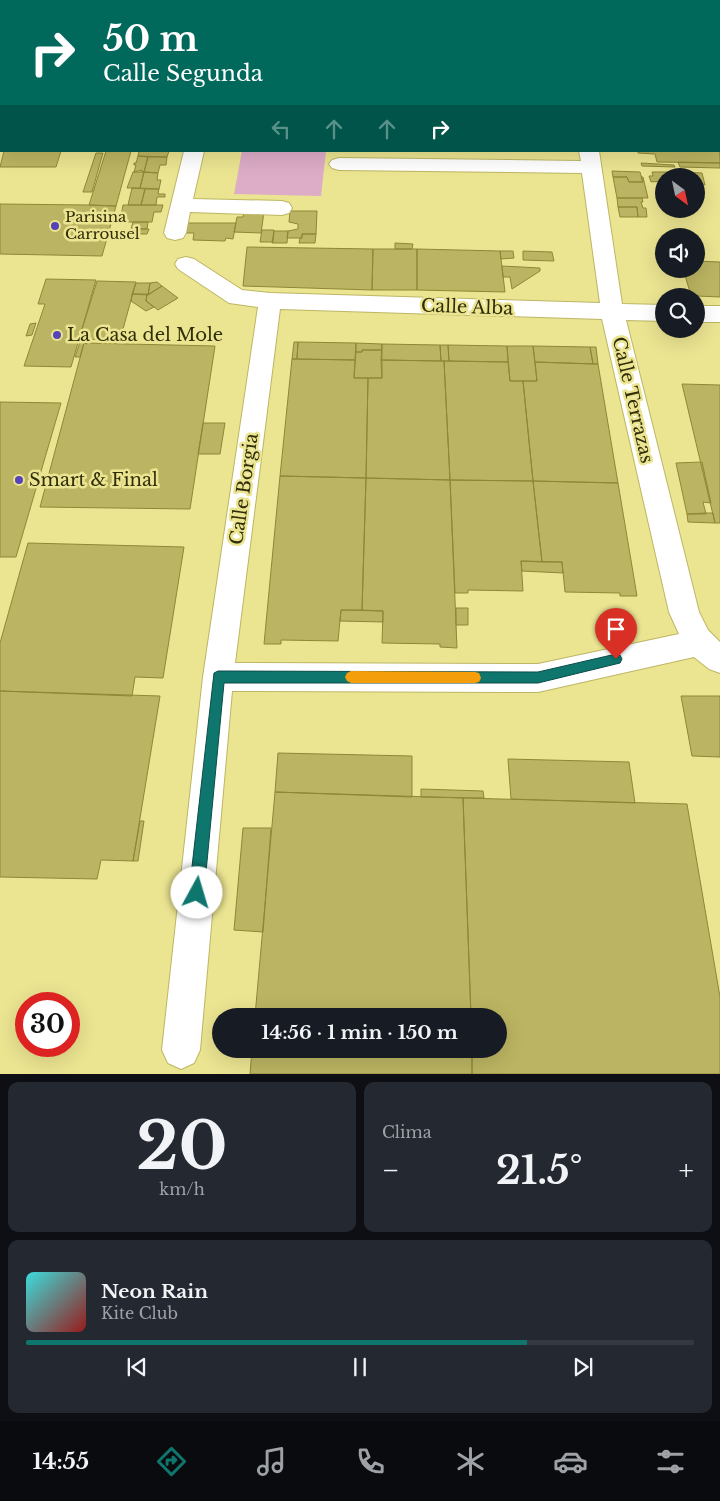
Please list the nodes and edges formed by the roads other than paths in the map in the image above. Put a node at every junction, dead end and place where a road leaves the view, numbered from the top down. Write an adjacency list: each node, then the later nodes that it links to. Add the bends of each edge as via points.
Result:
1 (194, 152): 4 (street)
2 (590, 159): 3 (street); 9 (street, Calle Terrazas)
3 (339, 164)
4 (182, 205): 5 (street); 6 (street)
5 (282, 208)
6 (175, 233)
7 (186, 264): 8 (street, Calle Alba, via 237,297)
8 (270, 301): 9 (street, Calle Alba); 14 (street, Calle Borgia)
9 (612, 311): 10 (street, Calle Alba); 13 (street, Calle Terrazas, via 684,612)
10 (655, 313)
11 (705, 314): 12 (street)
12 (720, 314)
13 (710, 651): 14 (street, via 616,659 538,678)
14 (218, 677): 15 (street, Calle Borgia)
15 (181, 1050)

